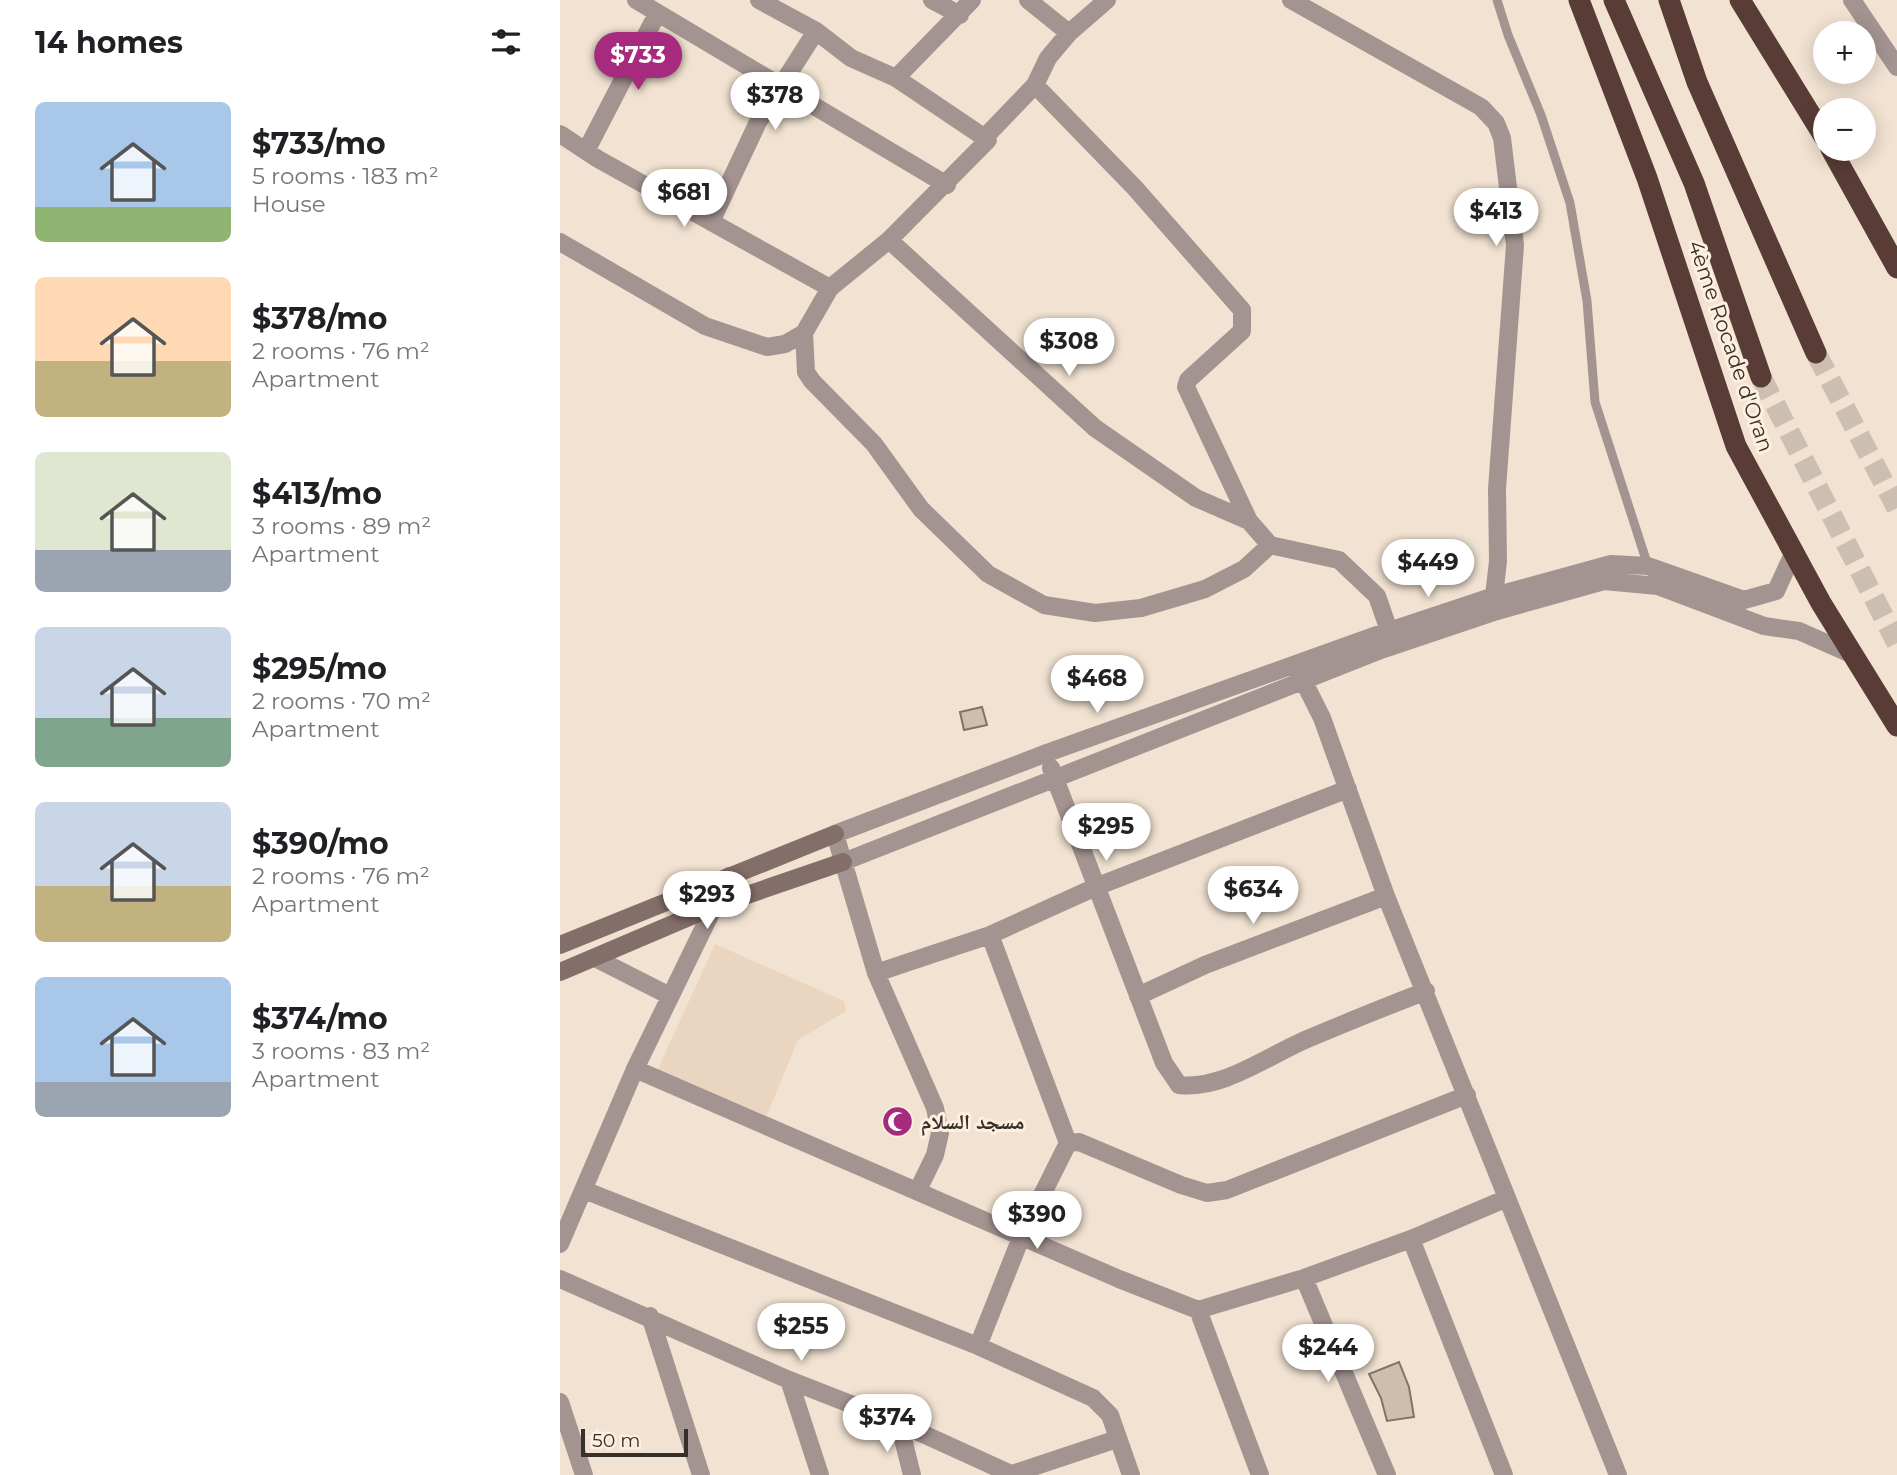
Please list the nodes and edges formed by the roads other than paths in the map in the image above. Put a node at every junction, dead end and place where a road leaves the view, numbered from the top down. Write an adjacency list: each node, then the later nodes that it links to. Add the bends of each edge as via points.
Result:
1 (636, 0): 14 (street)
2 (759, 0): 16 (street)
3 (932, 0): 15 (street)
4 (972, 0): 15 (street)
5 (1028, 0): 17 (street)
6 (1107, 0): 17 (street)
7 (1291, 0): 40 (street, via 1481,107 1502,138 1515,245)
8 (1497, 0): 39 (lane, via 1570,203 1587,301 1595,402)
9 (1579, 0): 38 (highway, 4ème Rocade d'Oran, via 1647,178 1736,446)
10 (1614, 0): 35 (highway, via 1694,183)
11 (1669, 0): 34 (highway, via 1697,82)
12 (1740, 0): 22 (highway)
13 (1852, 0): 18 (street)
14 (657, 14): 21 (street); 25 (street)
15 (960, 16): 19 (street)
16 (816, 31): 19 (street, via 851,58); 21 (street)
17 (1069, 33): 20 (street, via 1048,58)
18 (1897, 67)
19 (896, 78): 24 (street)
20 (1035, 85): 24 (street); 36 (street, via 1135,188 1242,310 1242,331 1188,380 1186,387)
21 (784, 86): 27 (street); 28 (street, via 758,122)
22 (1813, 119)
23 (560, 134): 25 (street)
24 (985, 137): 27 (street, via 988,141)
25 (586, 151): 28 (street)
26 (1838, 161): 31 (highway)
27 (947, 185): 29 (street)
28 (710, 222): 32 (street)
29 (890, 240): 32 (street); 36 (street, via 1095,428 1196,498)
30 (560, 242): 33 (street, via 705,326 739,340 767,347 785,344)
31 (1897, 268)
32 (830, 288): 33 (street)
33 (804, 333): 37 (street, via 812,381 874,444 921,509 988,575 1044,605 1095,613 1141,608 1205,589 1244,569)
34 (1816, 353)
35 (1760, 377)
36 (1248, 521): 37 (street)
37 (1270, 545): 41 (street, via 1339,560 1377,596)
38 (1793, 554): 39 (street, via 1776,591 1755,599); 42 (highway, 4ème Rocade d'Oran)
39 (1655, 574): 40 (street, via 1611,564); 41 (street, via 1604,581); 42 (street, via 1764,626 1799,631)
40 (1494, 596): 41 (street)
41 (1392, 638): 43 (street)
42 (1851, 654): 44 (highway, 4ème Rocade d'Oran)
43 (1300, 674): 45 (street); 46 (street); 47 (street)
44 (1897, 726)
45 (1047, 753): 46 (street); 48 (street)
46 (1054, 779): 49 (street); 51 (street)
47 (1348, 789): 51 (street); 52 (street)
48 (835, 834): 49 (street); 50 (main road)
49 (843, 862): 53 (main road); 58 (street)
50 (729, 876): 53 (street); 55 (main road)
51 (1098, 886): 54 (street); 61 (street)
52 (1386, 896): 59 (street); 61 (street, via 1205,965)
53 (715, 906): 56 (main road); 60 (street)
54 (990, 934): 58 (street); 64 (street)
55 (560, 945)
56 (594, 958): 57 (main road); 60 (street)
57 (560, 972)
58 (876, 973): 66 (street, via 935,1108 940,1133)
59 (1426, 991): 61 (street, via 1197,1087 1179,1085 1170,1074); 63 (street)
60 (670, 996): 62 (street)
61 (1138, 996)
62 (635, 1069): 65 (street); 66 (street)
63 (1468, 1096): 64 (street, via 1207,1194 1079,1142); 67 (street)
64 (1068, 1143): 68 (street)
65 (584, 1190): 70 (street); 75 (street)
66 (918, 1190): 68 (street)
67 (1505, 1199): 69 (street); 89 (street)
68 (1022, 1235): 73 (street); 75 (street)
69 (1411, 1239): 71 (street); 88 (street)
70 (560, 1244)
71 (1304, 1278): 73 (street); 87 (street)
72 (560, 1279): 74 (street)
73 (1198, 1310): 86 (street)
74 (650, 1316): 76 (street); 81 (street)
75 (978, 1346): 79 (street, via 1093,1398 1110,1415)
76 (789, 1380): 78 (street); 82 (street)
77 (560, 1402): 80 (street)
78 (899, 1423): 83 (street); 84 (street)
79 (1116, 1439): 84 (street); 85 (street)
80 (584, 1475)
81 (701, 1475)
82 (820, 1475)
83 (912, 1475)
84 (1011, 1475)
85 (1132, 1475)
86 (1260, 1475)
87 (1387, 1475)
88 (1504, 1475)
89 (1618, 1475)

